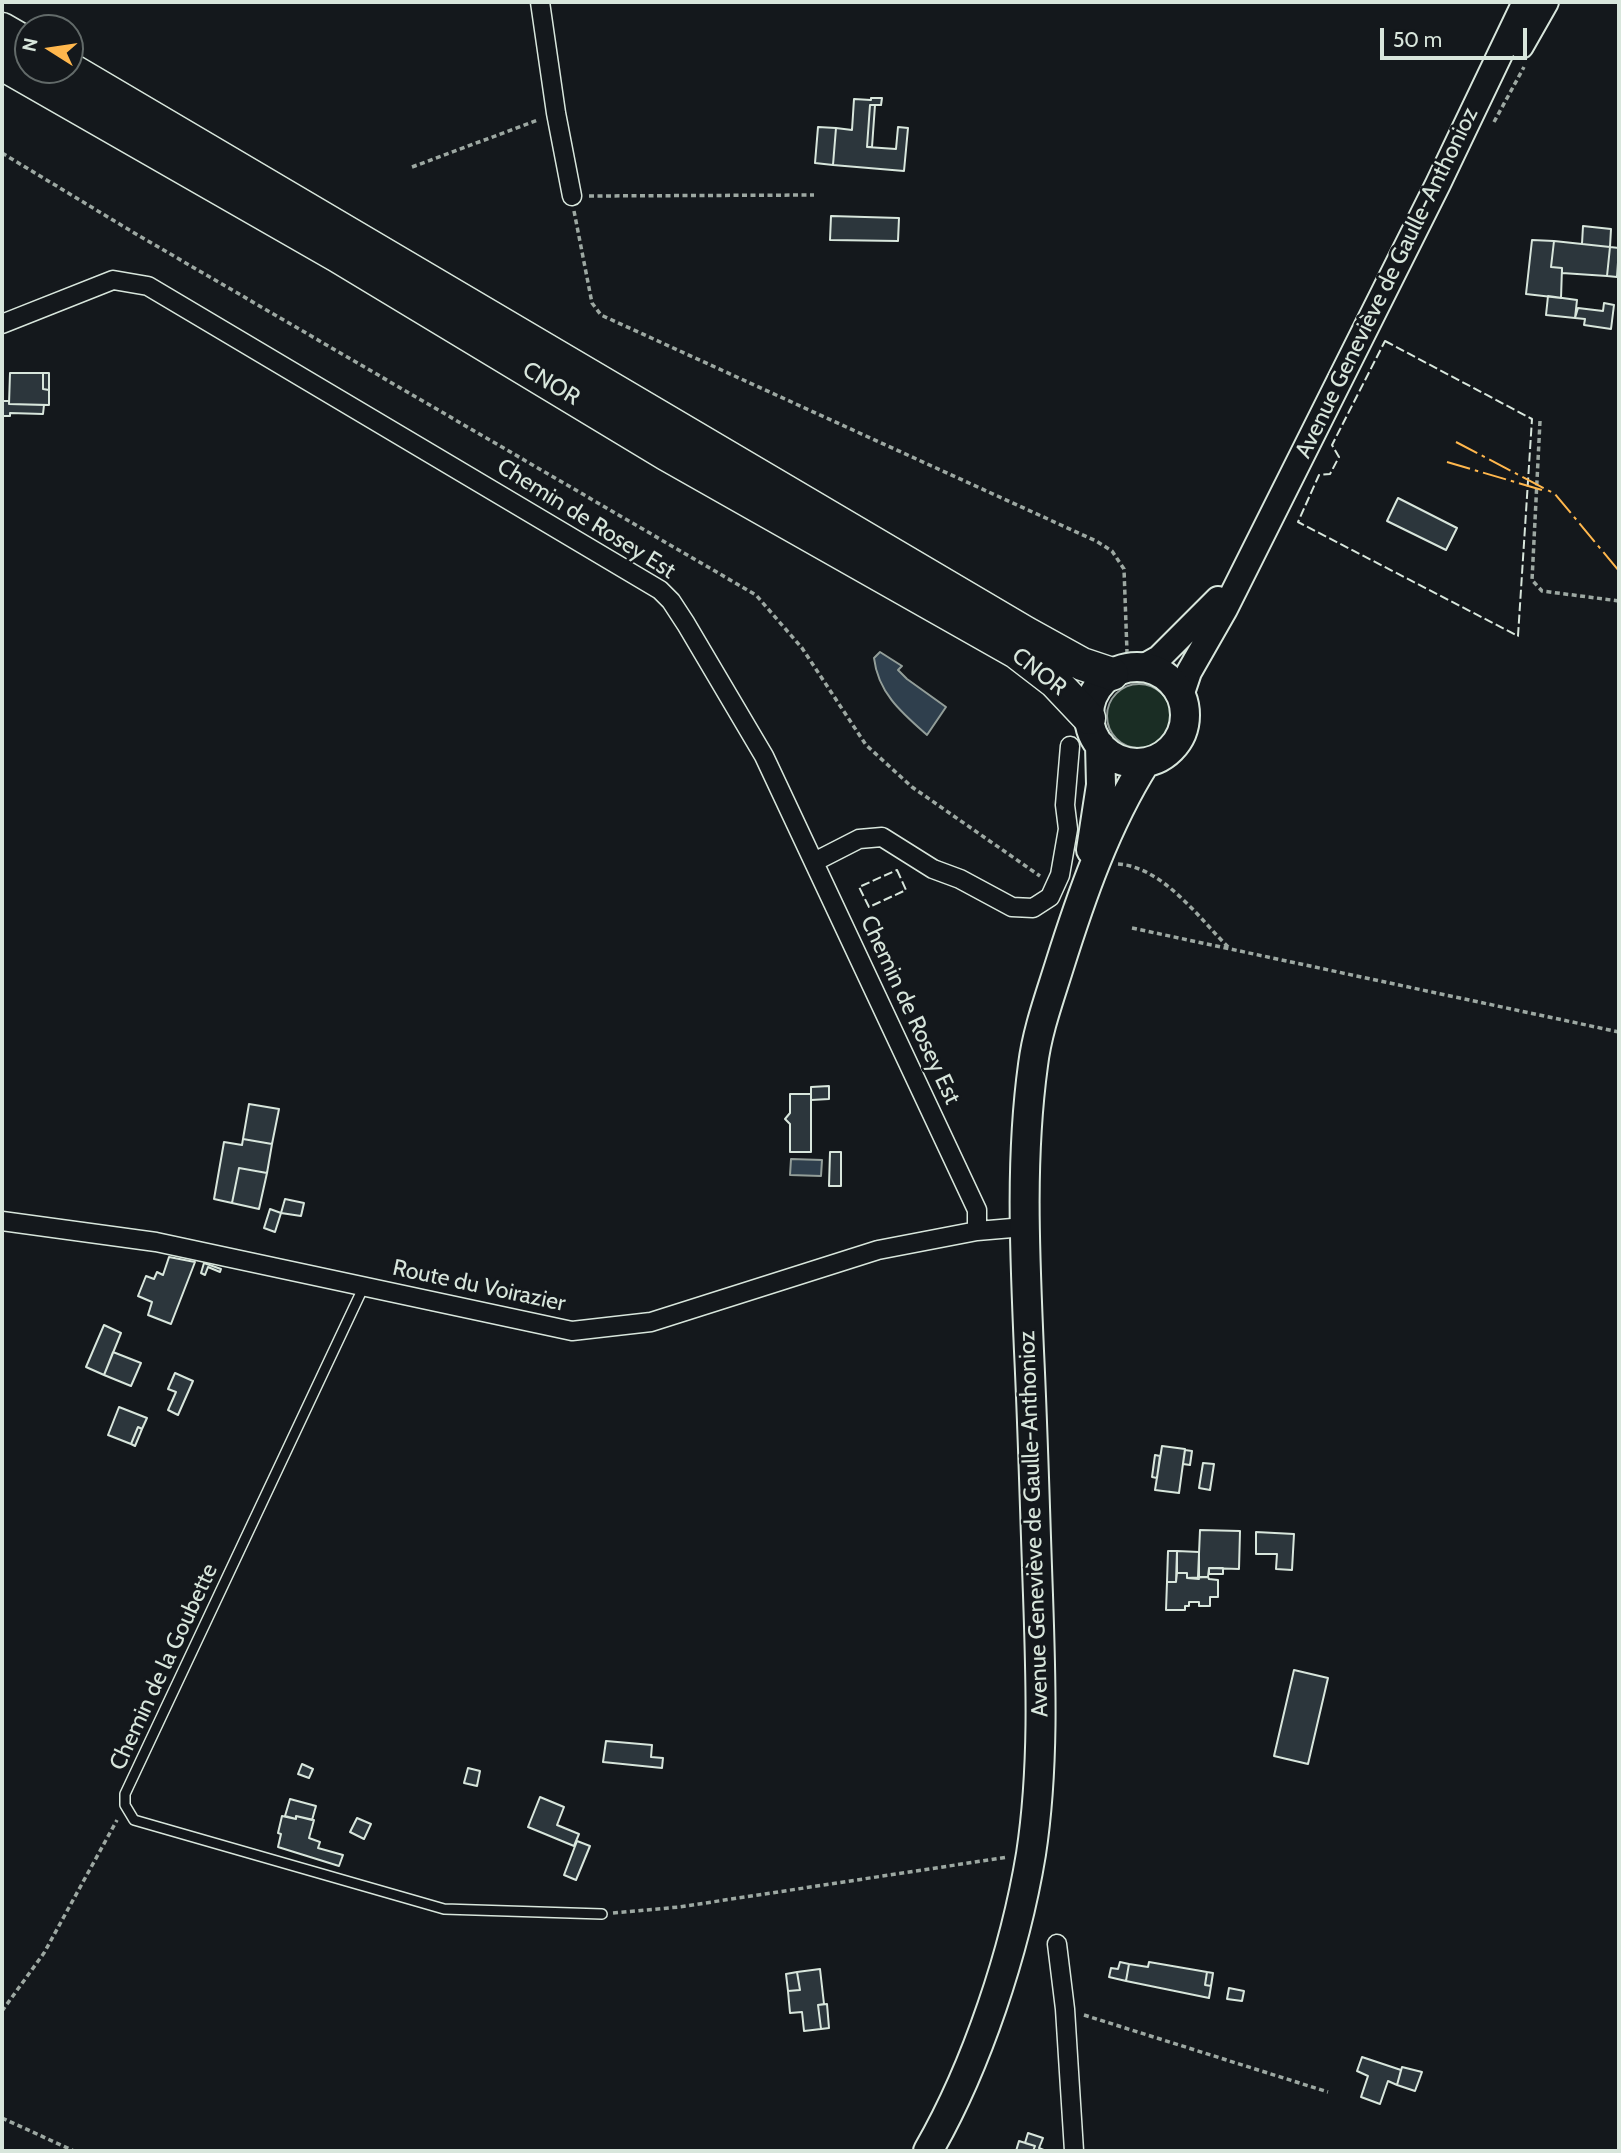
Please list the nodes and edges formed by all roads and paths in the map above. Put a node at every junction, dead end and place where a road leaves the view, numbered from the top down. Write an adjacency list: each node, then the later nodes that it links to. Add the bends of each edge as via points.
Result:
1 (540, 2): 6 (street)
2 (1525, 2): 9 (main road, Avenue Geneviève de Gaulle-Anthonioz)
3 (1546, 2): 9 (main road)
4 (2, 64): 18 (highway, CNOR, via 336,256 666,454 1016,652 1055,681)
5 (84, 77): 16 (highway, CNOR, via 1026,633 1082,664)
6 (556, 113): 8 (path); 11 (street)
7 (2, 153): 23 (path, via 756,595 802,648 866,745 912,787)
8 (412, 167)
9 (1437, 184): 14 (main road, Avenue Geneviève de Gaulle-Anthonioz)
10 (814, 195): 11 (path)
11 (572, 196): 16 (path, via 592,303 601,315 1112,551 1124,569)
12 (2, 324): 21 (street, Chemin de Rosey Est, via 113,280 148,286 638,576 671,601 686,624 764,756)
13 (1540, 421): 15 (path, via 1532,580 1542,591)
14 (1248, 564): 16 (main road, Avenue Geneviève de Gaulle-Anthonioz, via 1212,608 1159,657); 17 (main road, Avenue Geneviève de Gaulle-Anthonioz, via 1189,672)
15 (1619, 601)
16 (1128, 669): 17 (main road, via 1159,672); 18 (main road, via 1099,685 1091,701)
17 (1181, 696): 20 (main road, via 1185,721 1181,736 1160,757)
18 (1094, 732): 20 (main road, via 1112,757); 22 (main road, Avenue Geneviève de Gaulle-Anthonioz, via 1101,785)
19 (1070, 746): 21 (street, via 1065,805 1068,829 1060,875 1050,897 1033,908 1012,907 933,869 882,837 859,839)
20 (1145, 763): 22 (main road, Avenue Geneviève de Gaulle-Anthonioz)
21 (814, 862): 29 (street, Chemin de Rosey Est, via 976,1210)
22 (1090, 874): 25 (path, via 1130,865 1162,880); 28 (main road, Avenue Geneviève de Gaulle-Anthonioz, via 1034,1059 1027,1117)
23 (1040, 877)
24 (1132, 928): 25 (path)
25 (1231, 950): 26 (path)
26 (1619, 1032)
27 (2, 1221): 30 (street, Route du Voirazier, via 156,1242)
28 (1024, 1227): 29 (street, Route du Voirazier); 32 (main road, Avenue Geneviève de Gaulle-Anthonioz, via 1041,1682)
29 (977, 1231): 30 (street, Route du Voirazier, via 878,1250 651,1322 572,1331)
30 (364, 1286): 31 (lane, Chemin de la Goubette, via 125,1794)
31 (125, 1805): 33 (lane, Chemin de la Goubette, via 134,1820 444,1909); 36 (path, via 44,1953)
32 (1031, 1854): 33 (path, via 679,1907); 40 (main road, Avenue Geneviève de Gaulle-Anthonioz, via 993,2003 967,2072)
33 (601, 1914)
34 (1057, 1944): 35 (street)
35 (1065, 2010): 37 (path); 41 (street)
36 (2, 2011)
37 (1328, 2092)
38 (2, 2119): 39 (path)
39 (74, 2151)
40 (928, 2151)
41 (1074, 2151)

